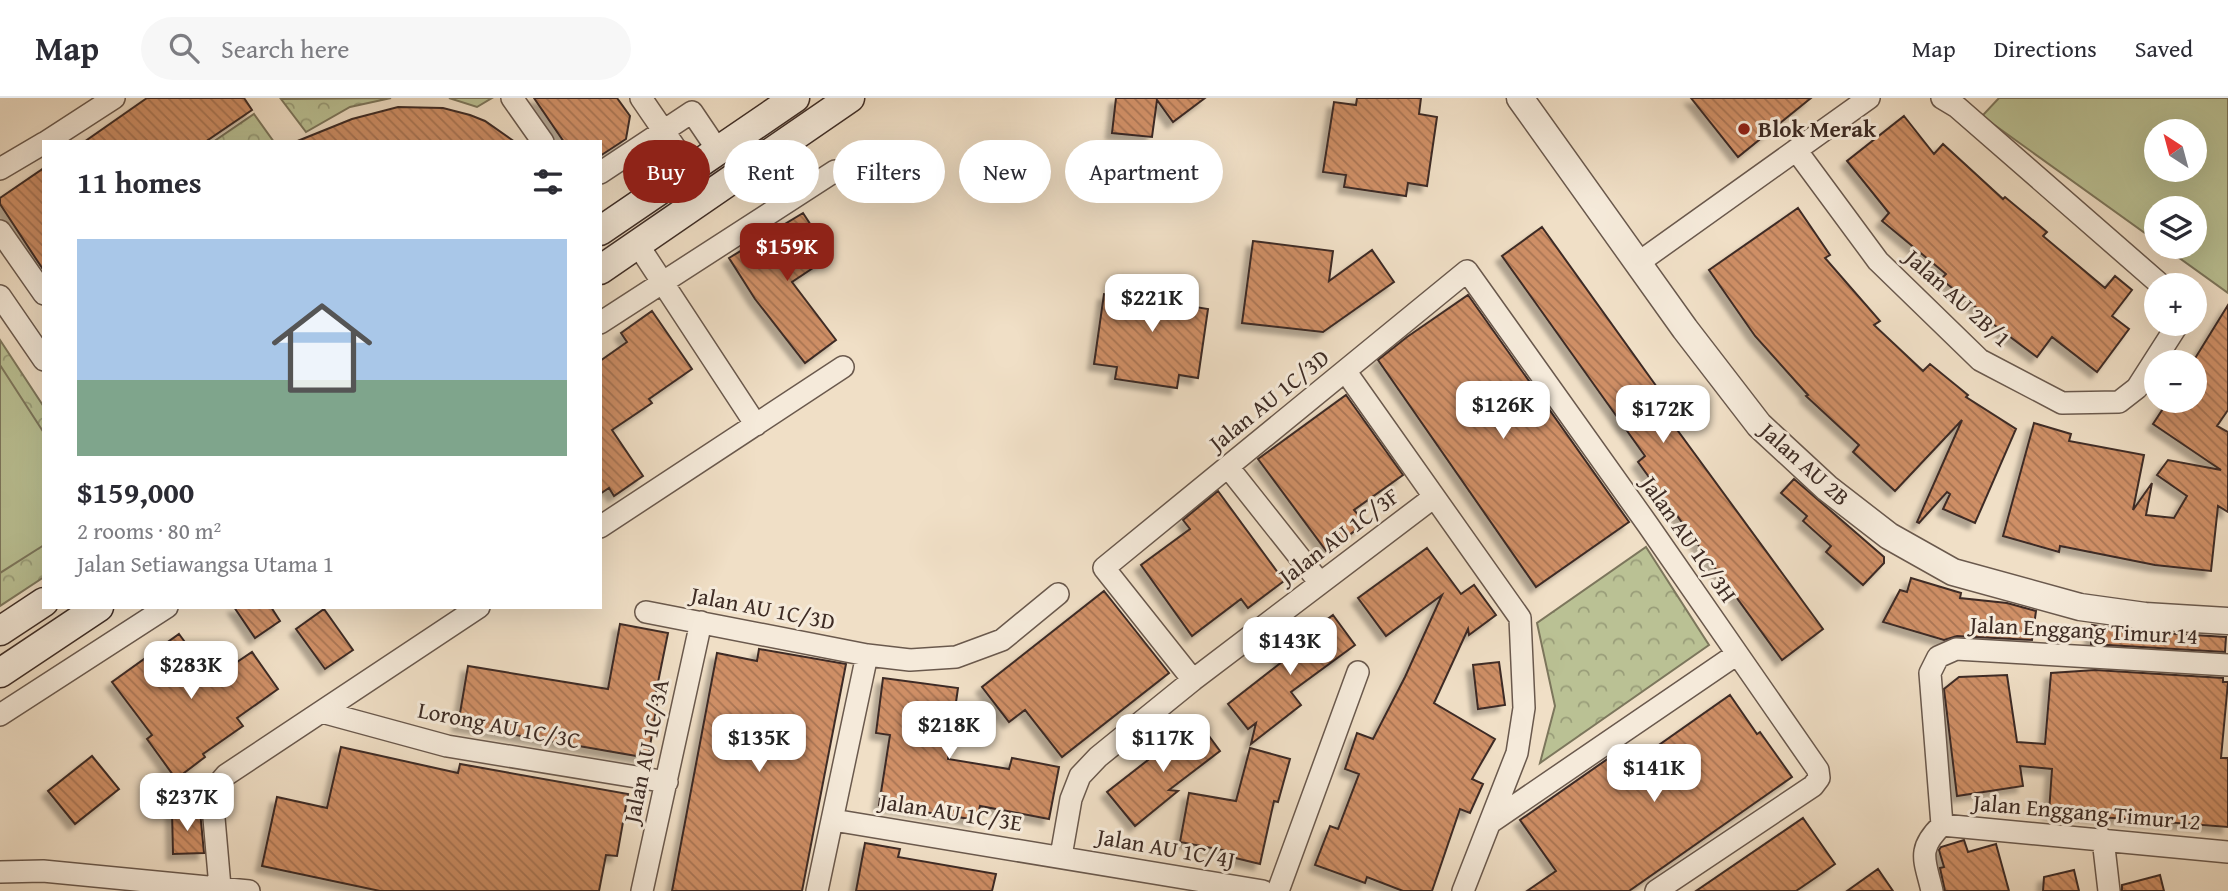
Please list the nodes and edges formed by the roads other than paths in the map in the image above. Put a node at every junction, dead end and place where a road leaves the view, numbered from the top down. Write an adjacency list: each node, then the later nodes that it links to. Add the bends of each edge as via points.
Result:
1 (114, 98): 10 (street)
2 (512, 98): 11 (street)
3 (641, 98): 9 (street)
4 (795, 98): 15 (main road)
5 (1520, 98): 24 (street, Jalan AU 2B)
6 (1869, 98): 14 (street)
7 (1942, 98): 27 (street)
8 (845, 100): 23 (main road)
9 (663, 131): 12 (street); 15 (street, via 692,112); 18 (street)
10 (51, 140)
11 (542, 140)
12 (669, 140)
13 (42, 145): 17 (street)
14 (1796, 149): 24 (street); 32 (street, Jalan AU 2B/1, via 1878,261 1980,360 2062,403 2119,402 2137,388)
15 (719, 152): 16 (main road)
16 (710, 158)
17 (0, 169)
18 (602, 172)
19 (833, 172): 28 (street)
20 (642, 203): 21 (main road)
21 (602, 230)
22 (0, 232): 29 (street)
23 (638, 244): 25 (main road); 28 (street)
24 (1638, 263): 47 (street, Jalan AU 2B, via 1759,425 1827,488 1889,536 1953,572 2080,607)
25 (602, 269)
26 (1466, 271): 35 (street, Jalan AU 1C/3D); 50 (street, Jalan AU 1C/3H)
27 (2147, 273)
28 (661, 283): 31 (street); 36 (street)
29 (42, 291)
30 (0, 296): 33 (street)
31 (602, 322)
32 (2170, 336)
33 (42, 357)
34 (843, 367): 36 (street)
35 (1346, 372): 37 (street, Jalan AU 1C/3D); 38 (street)
36 (756, 425): 39 (street)
37 (1228, 467): 40 (street); 55 (street, Jalan AU 1C/3D, via 1104,568)
38 (1434, 497): 40 (street, Jalan AU 1C/3F); 60 (street, via 1520,618 1524,708 1517,753)
39 (602, 526)
40 (1320, 583): 55 (street, Jalan AU 1C/3F)
41 (1058, 594): 51 (street, Jalan AU 1C/3D, via 1002,640 956,657 909,660)
42 (42, 603): 49 (main road)
43 (96, 609): 54 (main road)
44 (164, 609): 57 (street)
45 (476, 609): 56 (street)
46 (646, 612): 48 (street, Jalan AU 1C/3D)
47 (2228, 621)
48 (701, 622): 51 (street, Jalan AU 1C/3D); 58 (street, Jalan AU 1C/3A)
49 (0, 631)
50 (1737, 654): 60 (street); 73 (street, Jalan AU 1C/3H, via 1818,770 1819,778)
51 (867, 655): 59 (street)
52 (2228, 665): 61 (street, Jalan Enggang Timur 14, via 1956,649 1938,657 1930,673)
53 (1358, 672): 71 (street)
54 (0, 673)
55 (1193, 681): 64 (street, Jalan AU 1C/3F, via 1080,776)
56 (322, 712): 58 (street, Lorong AU 1C/3C, via 447,746); 66 (street, via 226,775 214,789)
57 (0, 715)
58 (667, 782): 68 (street, Jalan AU 1C/3A)
59 (833, 820): 64 (street, Jalan AU 1C/3E); 69 (street)
60 (1491, 822): 72 (street)
61 (1942, 825): 62 (street, Jalan Enggang Timur 12); 74 (street, via 1929,838 1924,854)
62 (2103, 839): 63 (street, Jalan Enggang Timur 12); 75 (street)
63 (2228, 852)
64 (1061, 856): 70 (street, Jalan AU 1C/4J)
65 (0, 872): 66 (street)
66 (220, 887): 67 (street)
67 (249, 891)
68 (642, 891)
69 (817, 891)
70 (1263, 891)
71 (1278, 891)
72 (1463, 891)
73 (1657, 891)
74 (1933, 891)
75 (2109, 891)

